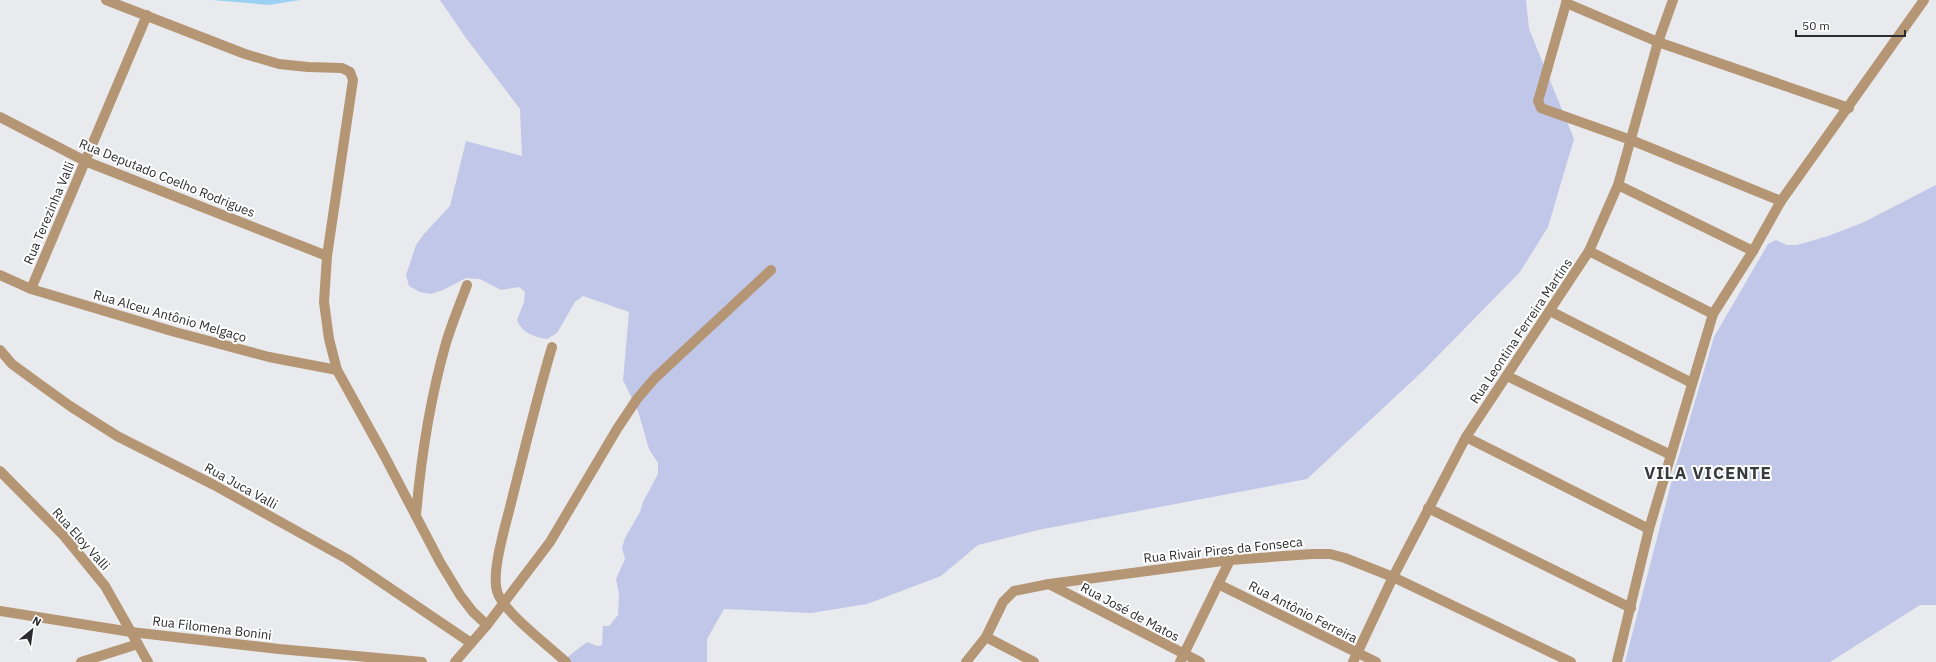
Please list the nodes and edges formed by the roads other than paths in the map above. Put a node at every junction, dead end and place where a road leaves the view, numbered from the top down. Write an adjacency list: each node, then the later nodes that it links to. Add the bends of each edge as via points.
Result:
1 (106, 0): 5 (street)
2 (1673, 0): 6 (street, Rua Leontina Ferreira Martins)
3 (1924, 0): 7 (street)
4 (1567, 1): 6 (street); 9 (street, via 1539,104 1541,108)
5 (147, 15): 10 (street, Rua Terezinha Valli); 15 (street, via 245,54 279,64 342,68 350,72 353,80)
6 (1658, 42): 7 (street); 9 (street, Rua Leontina Ferreira Martins)
7 (1849, 108): 12 (street)
8 (0, 118): 10 (street, Rua Deputado Coelho Rodrigues)
9 (1631, 140): 11 (street, Rua Leontina Ferreira Martins); 12 (street)
10 (85, 161): 15 (street, Rua Deputado Coelho Rodrigues); 19 (street, Rua Terezinha Valli)
11 (1618, 185): 13 (street); 14 (street, Rua Leontina Ferreira Martins)
12 (1781, 202): 13 (street)
13 (1753, 251): 21 (street)
14 (1590, 252): 20 (street, Rua Leontina Ferreira Martins); 21 (street)
15 (327, 256): 24 (street, via 324,302)
16 (771, 270): 37 (street, via 655,378 637,399 617,428 550,542)
17 (0, 275): 19 (street, Rua Alceu Antônio Melgaço)
18 (467, 285): 31 (street, via 446,341 436,383 420,470)
19 (31, 289): 24 (street, Rua Alceu Antônio Melgaço, via 269,357)
20 (1550, 311): 25 (street, Rua Leontina Ferreira Martins); 26 (street)
21 (1713, 314): 26 (street)
22 (552, 347): 37 (street, via 503,534 496,590)
23 (0, 350): 43 (street, Rua Juca Valli, via 12,364 110,431 347,559)
24 (337, 370): 31 (street)
25 (1507, 376): 27 (street, Rua Leontina Ferreira Martins); 28 (street)
26 (1692, 383): 28 (street)
27 (1466, 437): 30 (street, Rua Leontina Ferreira Martins); 32 (street)
28 (1671, 455): 32 (street)
29 (0, 471): 41 (street, Rua Eloy Valli, via 64,536 105,586)
30 (1428, 508): 34 (street, Rua Leontina Ferreira Martins); 38 (street)
31 (416, 515): 40 (street, via 460,595)
32 (1649, 529): 38 (street)
33 (1230, 560): 34 (street, Rua Rivair Pires da Fonseca, via 1330,554); 35 (street, Rua Rivair Pires da Fonseca); 36 (street)
34 (1393, 577): 46 (street, Rua Leontina Ferreira Martins); 56 (street, Rua Rivair Pires da Fonseca)
35 (1049, 584): 42 (street, Rua Rivair Pires da Fonseca, via 1014,591 1008,596); 45 (street, Rua José de Matos)
36 (1218, 584): 45 (street); 46 (street, Rua Antônio Ferreira)
37 (503, 605): 40 (street); 51 (street)
38 (1631, 608): 57 (street)
39 (0, 611): 41 (street, Rua Filomena Bonini)
40 (487, 625): 43 (street)
41 (131, 632): 44 (street, Rua Eloy Valli); 49 (street, Rua Filomena Bonini)
42 (986, 638): 52 (street, Rua Rivair Pires da Fonseca); 53 (street)
43 (471, 643): 50 (street)
44 (138, 644): 47 (street); 48 (street, Rua Eloy Valli)
45 (1182, 658): 54 (street, Rua José de Matos)
46 (1355, 658): 55 (street, Rua Antônio Ferreira)
47 (81, 662)
48 (148, 662)
49 (422, 662)
50 (456, 662)
51 (566, 662)
52 (966, 662)
53 (1034, 662)
54 (1200, 662)
55 (1376, 662)
56 (1571, 662)
57 (1617, 662)

